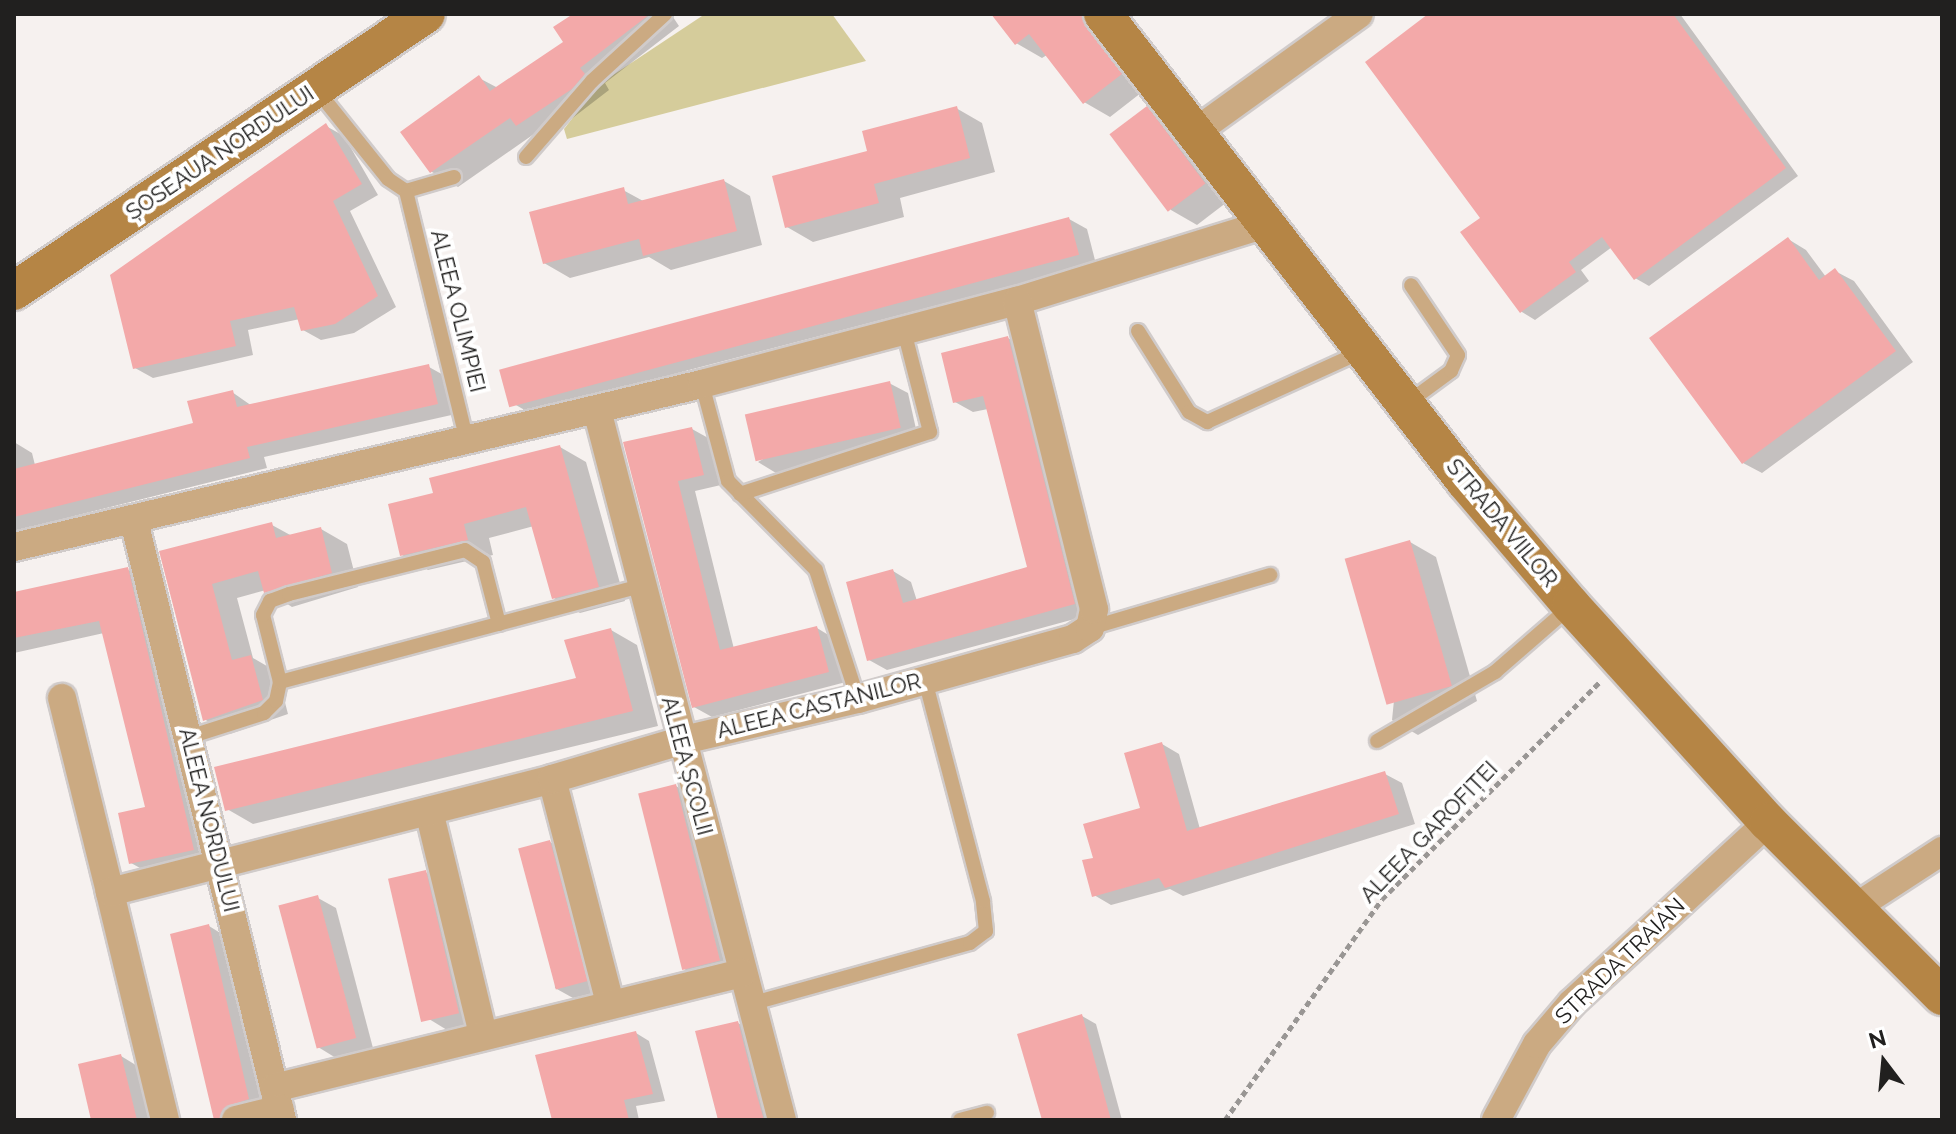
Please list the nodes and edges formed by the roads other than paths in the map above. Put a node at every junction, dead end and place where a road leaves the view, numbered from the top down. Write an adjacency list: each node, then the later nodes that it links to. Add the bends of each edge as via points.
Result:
1 (426, 14): 5 (street, ȘOSEAUA NORDULUI)
2 (665, 14): 7 (lane, via 592,81)
3 (1103, 14): 6 (street, STRADA VIILOR)
4 (1359, 14): 6 (street)
5 (316, 89): 9 (lane, via 365,154); 12 (street, ȘOSEAUA NORDULUI)
6 (1194, 133): 10 (street, STRADA VIILOR)
7 (526, 157)
8 (454, 177): 9 (lane)
9 (406, 191): 20 (lane, ALEEA OLIMPIEI)
10 (1265, 224): 13 (street); 16 (street, STRADA VIILOR)
11 (1411, 285): 18 (lane, via 1458,355 1451,371)
12 (14, 291)
13 (1017, 301): 14 (street); 28 (street, via 1094,609)
14 (904, 331): 17 (street); 21 (lane, via 930,432)
15 (1138, 331): 16 (lane, via 1189,412 1207,422)
16 (1363, 350): 18 (street, STRADA VIILOR)
17 (702, 384): 19 (street); 21 (lane, via 728,481)
18 (1405, 404): 26 (street, STRADA VIILOR)
19 (597, 410): 20 (street); 25 (street, ALEEA ȘCOLII)
20 (467, 441): 22 (street)
21 (740, 494): 32 (lane, via 816,570)
22 (134, 521): 23 (street); 33 (street, ALEEA NORDULUI)
23 (14, 547)
24 (1270, 575): 28 (lane)
25 (641, 586): 27 (lane); 34 (street, ALEEA ȘCOLII)
26 (1571, 605): 35 (lane, via 1495,672); 38 (street, STRADA VIILOR)
27 (499, 624): 30 (lane); 30 (lane, via 483,562 465,550 289,594 270,601 263,615)
28 (1090, 628): 29 (street, ALEEA CASTANILOR, via 1073,639)
29 (925, 680): 32 (street, ALEEA CASTANILOR); 46 (lane, via 983,901 986,931 970,943)
30 (280, 682): 33 (lane, via 276,701 264,713)
31 (62, 698): 41 (street)
32 (858, 699): 34 (street, ALEEA CASTANILOR)
33 (189, 737): 40 (street, ALEEA NORDULUI)
34 (680, 741): 36 (street, ALEEA CASTANILOR); 43 (street, ALEEA ȘCOLII)
35 (1377, 741)
36 (552, 779): 37 (street, ALEEA CASTANILOR); 45 (street)
37 (429, 811): 40 (street, ALEEA CASTANILOR); 47 (street)
38 (1768, 822): 42 (street, STRADA VIILOR); 54 (street, STRADA TRAIAN, via 1572,1003 1537,1044)
39 (1942, 851): 42 (street)
40 (221, 864): 41 (street, ALEEA CASTANILOR); 48 (street, ALEEA NORDULUI)
41 (110, 892): 50 (street)
42 (1856, 907): 44 (street, STRADA VIILOR)
43 (742, 973): 45 (street); 46 (street, ALEEA ȘCOLII)
44 (1942, 996)
45 (610, 1004): 47 (street)
46 (749, 1004): 52 (street, ALEEA ȘCOLII)
47 (483, 1035): 48 (street)
48 (279, 1106): 51 (street)
49 (987, 1113): 53 (lane)
50 (165, 1120)
51 (236, 1120)
52 (782, 1120)
53 (960, 1120)
54 (1496, 1120)

